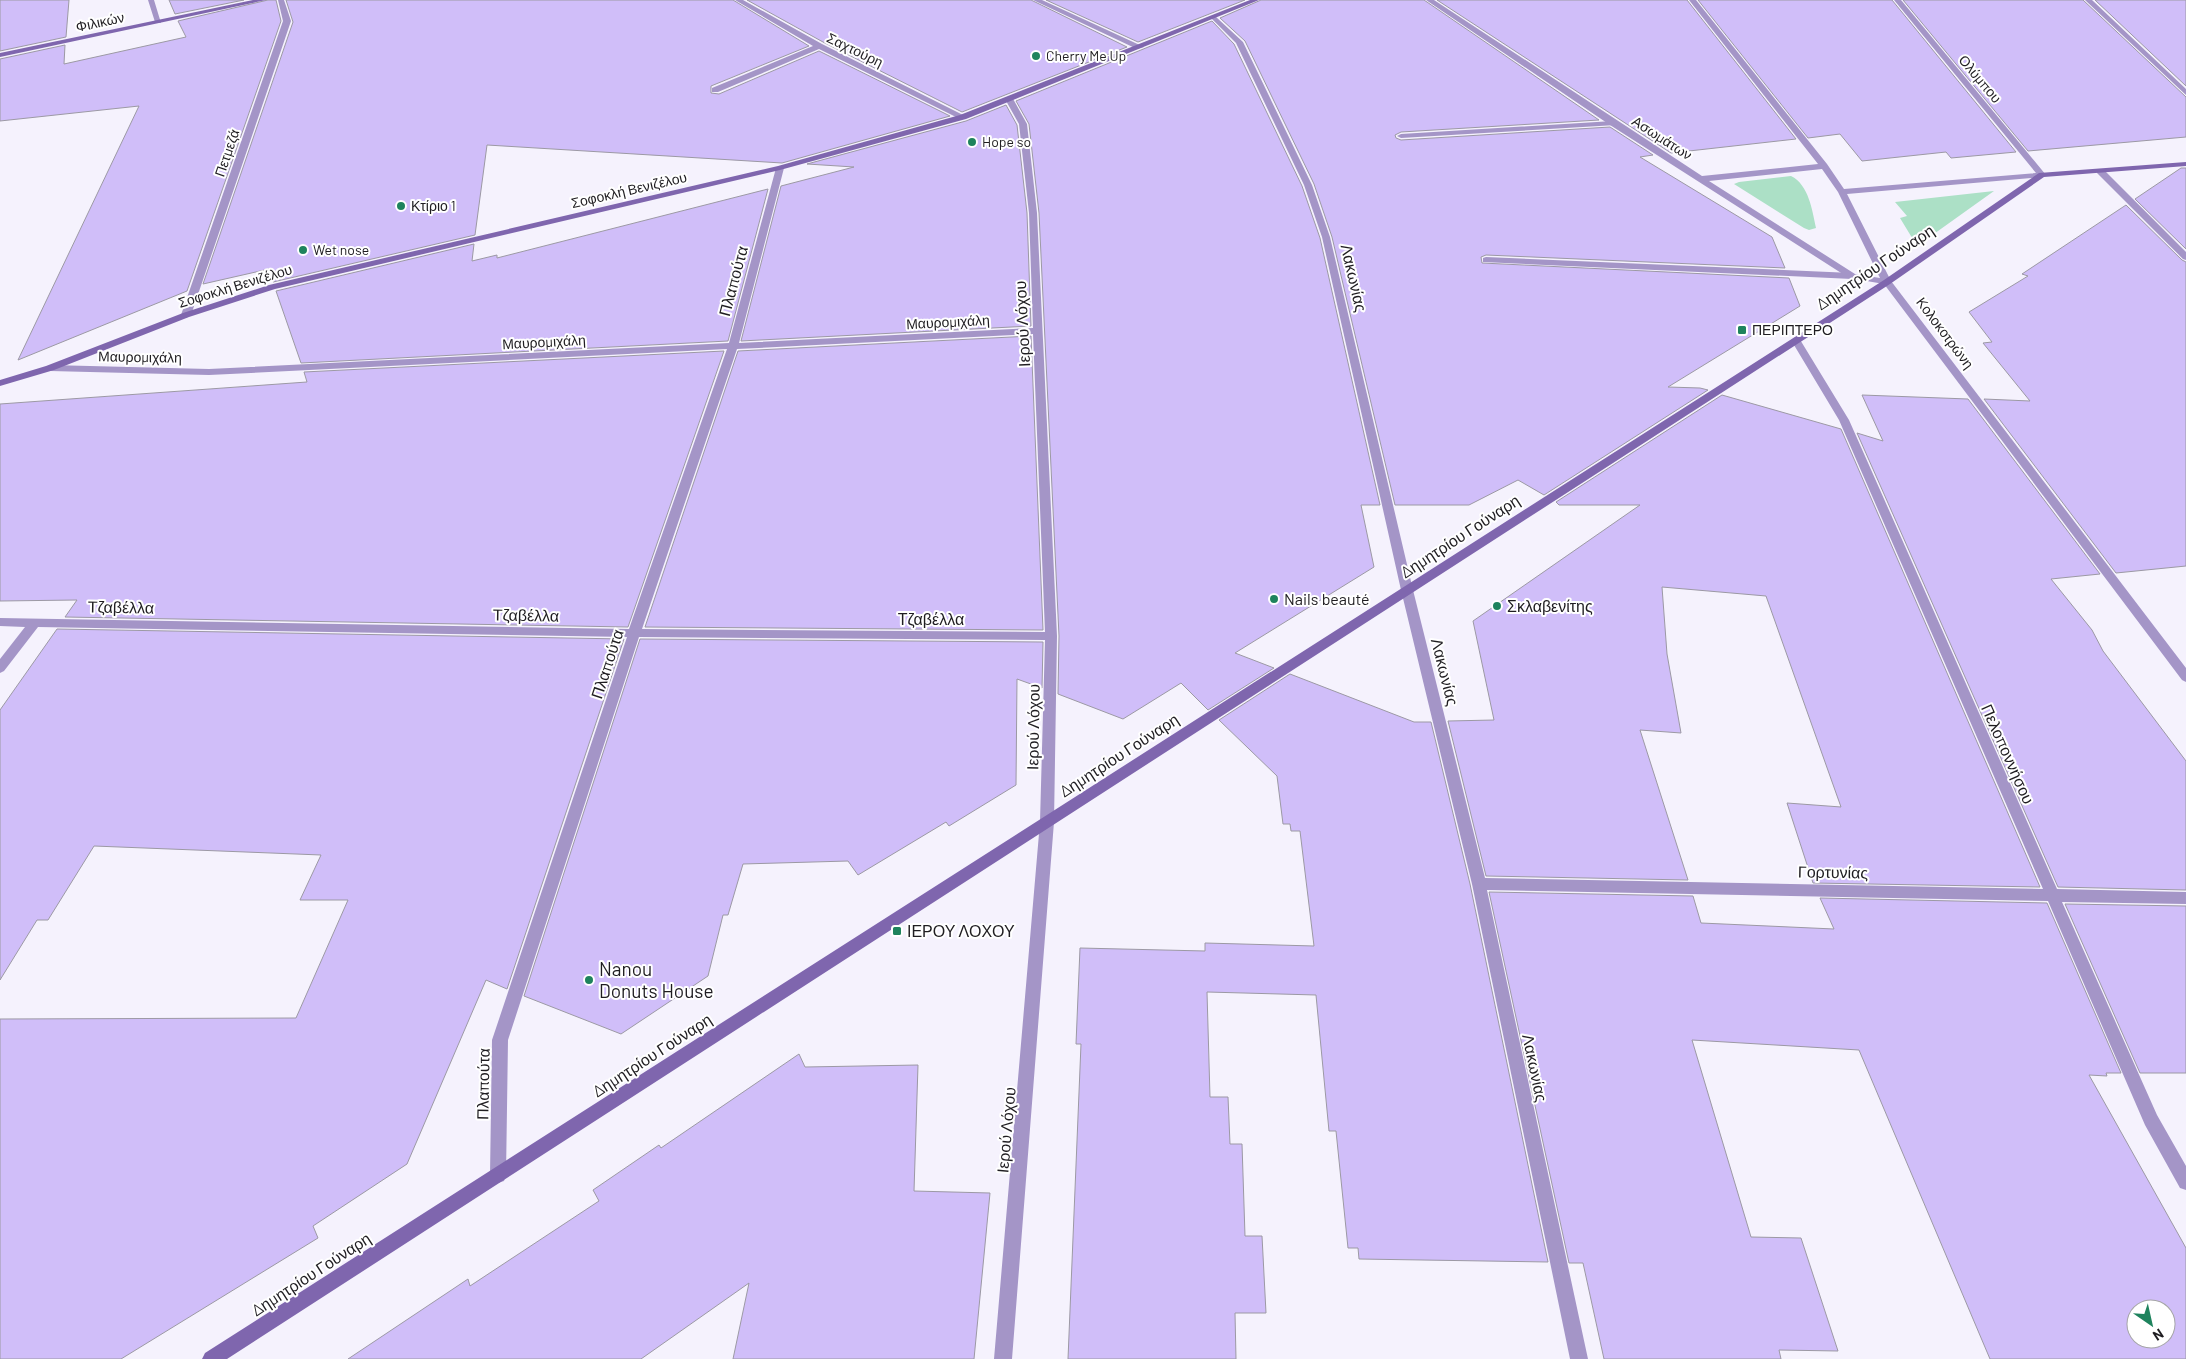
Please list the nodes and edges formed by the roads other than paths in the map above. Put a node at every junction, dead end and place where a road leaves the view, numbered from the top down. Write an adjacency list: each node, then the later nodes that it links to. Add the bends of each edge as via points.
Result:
1 (151, 0): 12 (street)
2 (263, 0): 12 (street, Φιλικών)
3 (281, 0): 33 (street, Πετμεζά, via 287,21)
4 (738, 0): 13 (street, Σαχτούρη)
5 (1036, 0): 14 (street)
6 (1256, 0): 11 (street, Σοφοκλή Βενιζέλου)
7 (1429, 0): 20 (street, Ασωμάτων)
8 (1692, 0): 23 (street, Κολοκοτρώνη)
9 (1898, 0): 26 (street, Ολύμπου)
10 (2088, 0): 17 (street)
11 (1214, 18): 14 (street, Σοφοκλή Βενιζέλου); 39 (street, Λακωνίας, via 1239,42 1308,185 1326,237)
12 (158, 22): 15 (street, Φιλικών)
13 (820, 46): 16 (street); 19 (street, Σαχτούρη)
14 (1140, 47): 18 (street, Σοφοκλή Βενιζέλου)
15 (0, 55)
16 (716, 90)
17 (2186, 93)
18 (1009, 99): 19 (street, Σοφοκλή Βενιζέλου); 34 (street, Ιερού Λόχου, via 1023,124 1033,213)
19 (963, 117): 24 (street, Σοφοκλή Βενιζέλου)
20 (1613, 123): 21 (street); 27 (street, Ασωμάτων)
21 (1401, 136)
22 (2186, 164): 25 (street)
23 (1824, 166): 27 (street); 28 (street, Κολοκοτρώνη)
24 (780, 168): 33 (street, Σοφοκλή Βενιζέλου, via 272,287); 36 (street, Πλαπούτα)
25 (2100, 170): 26 (street); 29 (street)
26 (2042, 174): 28 (street); 32 (street, Δημητρίου Γούναρη)
27 (1699, 179): 31 (street, Ασωμάτων)
28 (1842, 192): 32 (street, Κολοκοτρώνη)
29 (2186, 257)
30 (1486, 260): 31 (street)
31 (1852, 276): 32 (street, Ασωμάτων)
32 (1887, 282): 35 (street, Δημητρίου Γούναρη); 45 (street, Κολοκοτρώνη)
33 (186, 315): 37 (street, Σοφοκλή Βενιζέλου)
34 (1039, 331): 36 (street, Μαυρομιχάλη); 43 (street, Ιερού Λόχου)
35 (1796, 340): 39 (street, Δημητρίου Γούναρη); 48 (street, Πελοποννήσου, via 1844,420)
36 (733, 346): 37 (street, Μαυρομιχάλη, via 210,372); 42 (street, Πλαπούτα)
37 (50, 368): 38 (street, Σοφοκλή Βενιζέλου)
38 (0, 383)
39 (1407, 590): 46 (street, Δημητρίου Γούναρη); 47 (street, Λακωνίας)
40 (0, 622): 41 (street, Τζαβέλλα)
41 (35, 622): 42 (street, Τζαβέλλα); 44 (street)
42 (634, 633): 43 (street, Τζαβέλλα); 50 (street, Πλαπούτα, via 500,1040)
43 (1051, 636): 46 (street, Ιερού Λόχου)
44 (0, 668)
45 (2186, 677)
46 (1047, 822): 50 (street, Δημητρίου Γούναρη); 53 (street, Ιερού Λόχου)
47 (1479, 884): 48 (street, Γορτυνίας); 54 (street, Λακωνίας)
48 (2050, 894): 49 (street, Γορτυνίας); 51 (street, Πελοποννήσου, via 2151,1120)
49 (2186, 898)
50 (498, 1175): 52 (street, Δημητρίου Γούναρη)
51 (2186, 1182)
52 (211, 1359)
53 (1003, 1359)
54 (1579, 1359)

